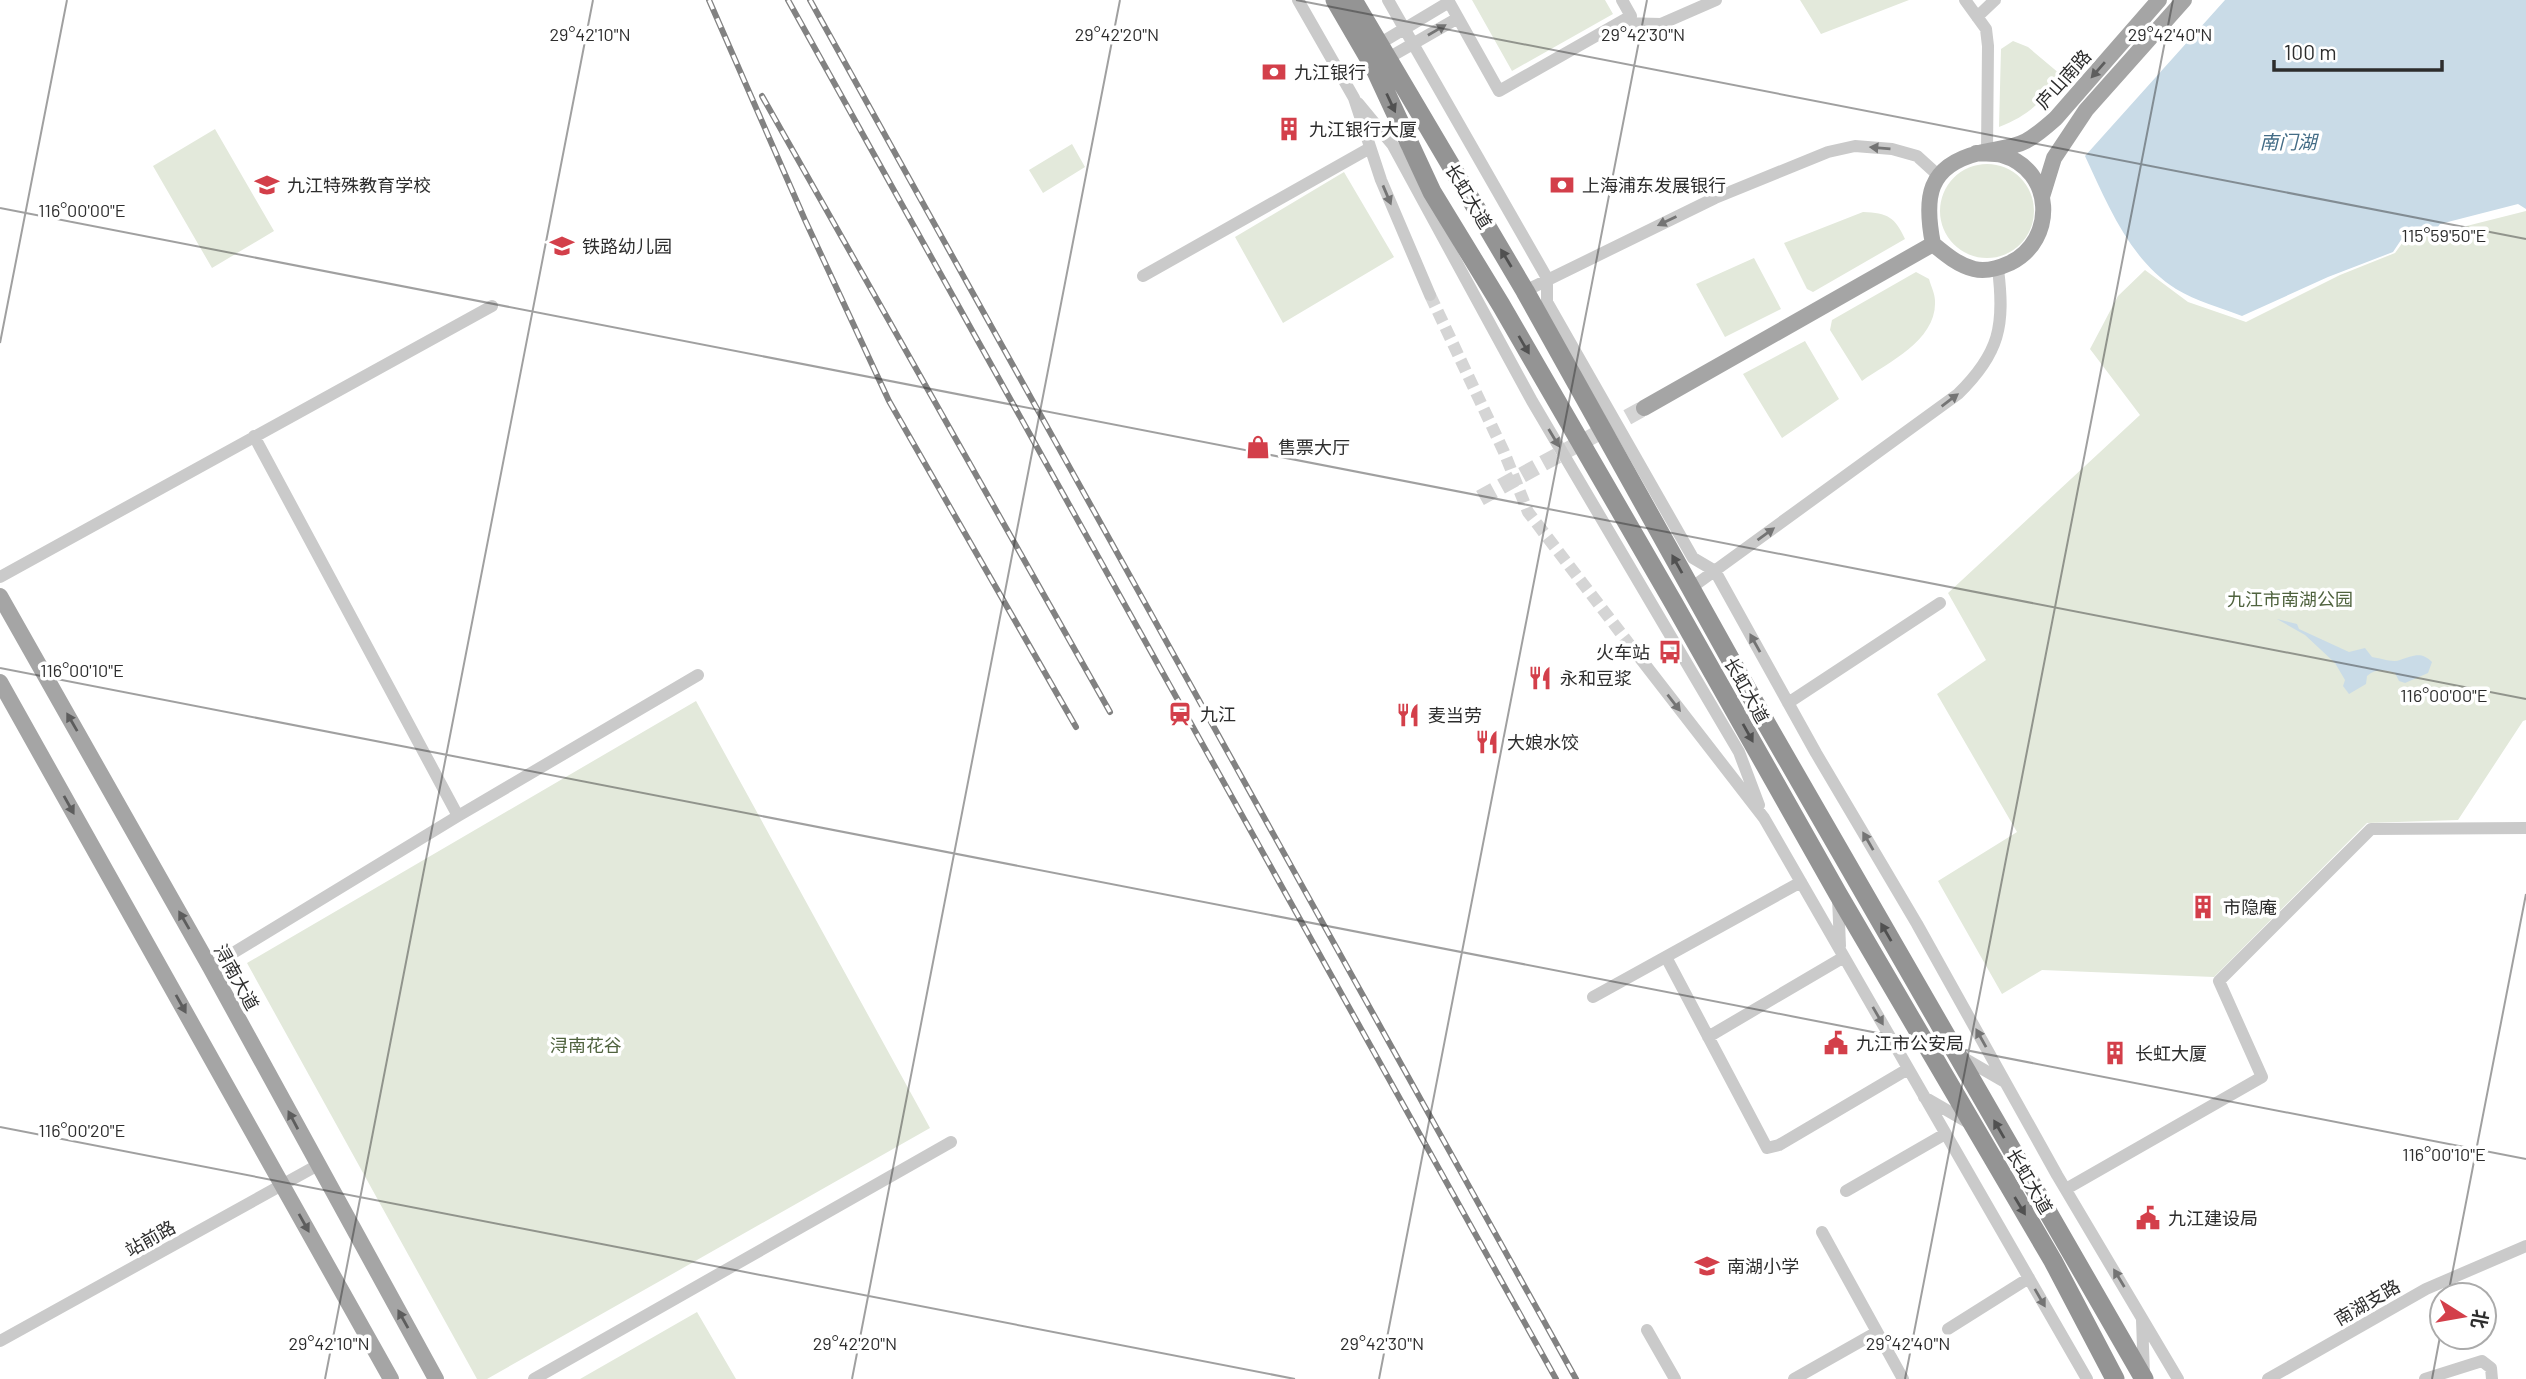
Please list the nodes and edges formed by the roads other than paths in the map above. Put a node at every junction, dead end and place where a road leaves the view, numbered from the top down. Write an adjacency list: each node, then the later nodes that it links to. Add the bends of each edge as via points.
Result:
1 (1298, 0): 18 (street)
2 (1335, 0): 17 (highway, 长虹大道)
3 (1353, 0): 17 (highway, 长虹大道)
4 (1388, 0): 15 (street)
5 (1622, 0): 14 (street, via 1631,16)
6 (1716, 0): 14 (street, via 1661,24)
7 (1965, 0): 12 (street)
8 (1995, 0): 12 (street)
9 (2159, 0): 21 (main road, 庐山南路, one-way to 21, via 2056,118 2024,142)
10 (2185, 0): 24 (main road, via 2086,110 2054,158)
11 (1448, 1): 13 (street); 15 (street)
12 (1977, 17): 21 (street, via 1986,29 1988,46)
13 (1458, 18): 14 (street, via 1499,91); 16 (street, one-way to 13)
14 (1619, 23)
15 (1404, 29): 16 (street); 17 (street)
16 (1413, 44): 17 (street); 28 (street)
17 (1376, 55): 23 (highway, 长虹大道, one-way to 23); 29 (highway, 长虹大道, one-way to 17)
18 (1354, 98): 19 (street); 20 (street)
19 (1391, 142): 23 (street); 44 (street, one-way to 44, via 1532,401 1739,752)
20 (1370, 148): 27 (street); 30 (street, one-way to 30)
21 (1981, 152): 22 (main road, via 1956,160); 24 (main road, via 2003,155 2023,167)
22 (1939, 176): 25 (main road, via 1927,205); 28 (street, one-way to 28, via 1917,156 1892,149 1855,146 1828,152 1715,198)
23 (1432, 192): 47 (highway, 长虹大道, one-way to 47, via 1674,601)
24 (2042, 197): 26 (main road, via 2038,238 2022,257)
25 (1933, 244): 26 (main road, via 1953,260 1975,269); 32 (main road)
26 (1998, 269): 34 (street, one-way to 26, via 1968,384 1997,339 2002,301)
27 (1143, 276)
28 (1547, 278): 29 (street); 34 (street, via 1547,302 1693,558)
29 (1525, 291): 36 (highway, 长虹大道, one-way to 29)
30 (1430, 295)
31 (492, 306): 33 (street)
32 (1644, 408)
33 (254, 436): 35 (street); 43 (street)
34 (1715, 571): 36 (street); 42 (street, one-way to 34)
35 (0, 577)
36 (1691, 588): 53 (highway, 长虹大道, one-way to 36)
37 (0, 596): 50 (main road, 浔南大道, one-way to 37)
38 (1940, 603): 42 (street)
39 (1633, 649): 44 (street, one-way to 44)
40 (698, 675): 43 (street)
41 (0, 682): 61 (main road, one-way to 61)
42 (1788, 703): 55 (street, one-way to 42)
43 (458, 816): 50 (street)
44 (1764, 818): 46 (street)
45 (2526, 828): 62 (street, via 2371,829 2219,981 2262,1077)
46 (1801, 882): 48 (street); 49 (street)
47 (1838, 894): 48 (street); 57 (highway, 长虹大道)
48 (1842, 953): 52 (street); 54 (street, one-way to 54)
49 (1666, 957): 51 (street); 52 (street)
50 (210, 967): 60 (main road, 浔南大道, one-way to 50)
51 (1593, 997)
52 (1708, 1037): 54 (street, via 1767,1148)
53 (1955, 1054): 55 (street); 80 (highway, 长虹大道, one-way to 53)
54 (1908, 1069): 56 (street)
55 (2005, 1082): 62 (street)
56 (1924, 1097): 57 (street); 58 (street)
57 (1972, 1124): 79 (highway, 长虹大道, one-way to 79, via 2053,1261)
58 (1945, 1133): 63 (street); 66 (street)
59 (951, 1142): 74 (street)
60 (318, 1165): 61 (street, 站前路); 73 (main road, 浔南大道, one-way to 60)
61 (283, 1184): 71 (street, 站前路); 72 (main road, one-way to 72)
62 (2066, 1189): 67 (street, one-way to 62)
63 (1846, 1191)
64 (1822, 1232): 70 (street)
65 (2526, 1246): 82 (street, 南湖支路, via 2426,1289)
66 (2029, 1278): 68 (street); 78 (street, one-way to 78)
67 (2141, 1316): 80 (street); 81 (street)
68 (1948, 1329)
69 (1647, 1330): 75 (street)
70 (1877, 1332): 76 (street); 77 (street)
71 (0, 1341)
72 (391, 1379)
73 (436, 1379)
74 (534, 1379)
75 (1675, 1379)
76 (1794, 1379)
77 (1903, 1379)
78 (2087, 1379)
79 (2115, 1379)
80 (2144, 1379)
81 (2178, 1379)
82 (2268, 1379)
83 (2425, 1379): 84 (street, via 2482,1361 2491,1368)
84 (2492, 1379)

